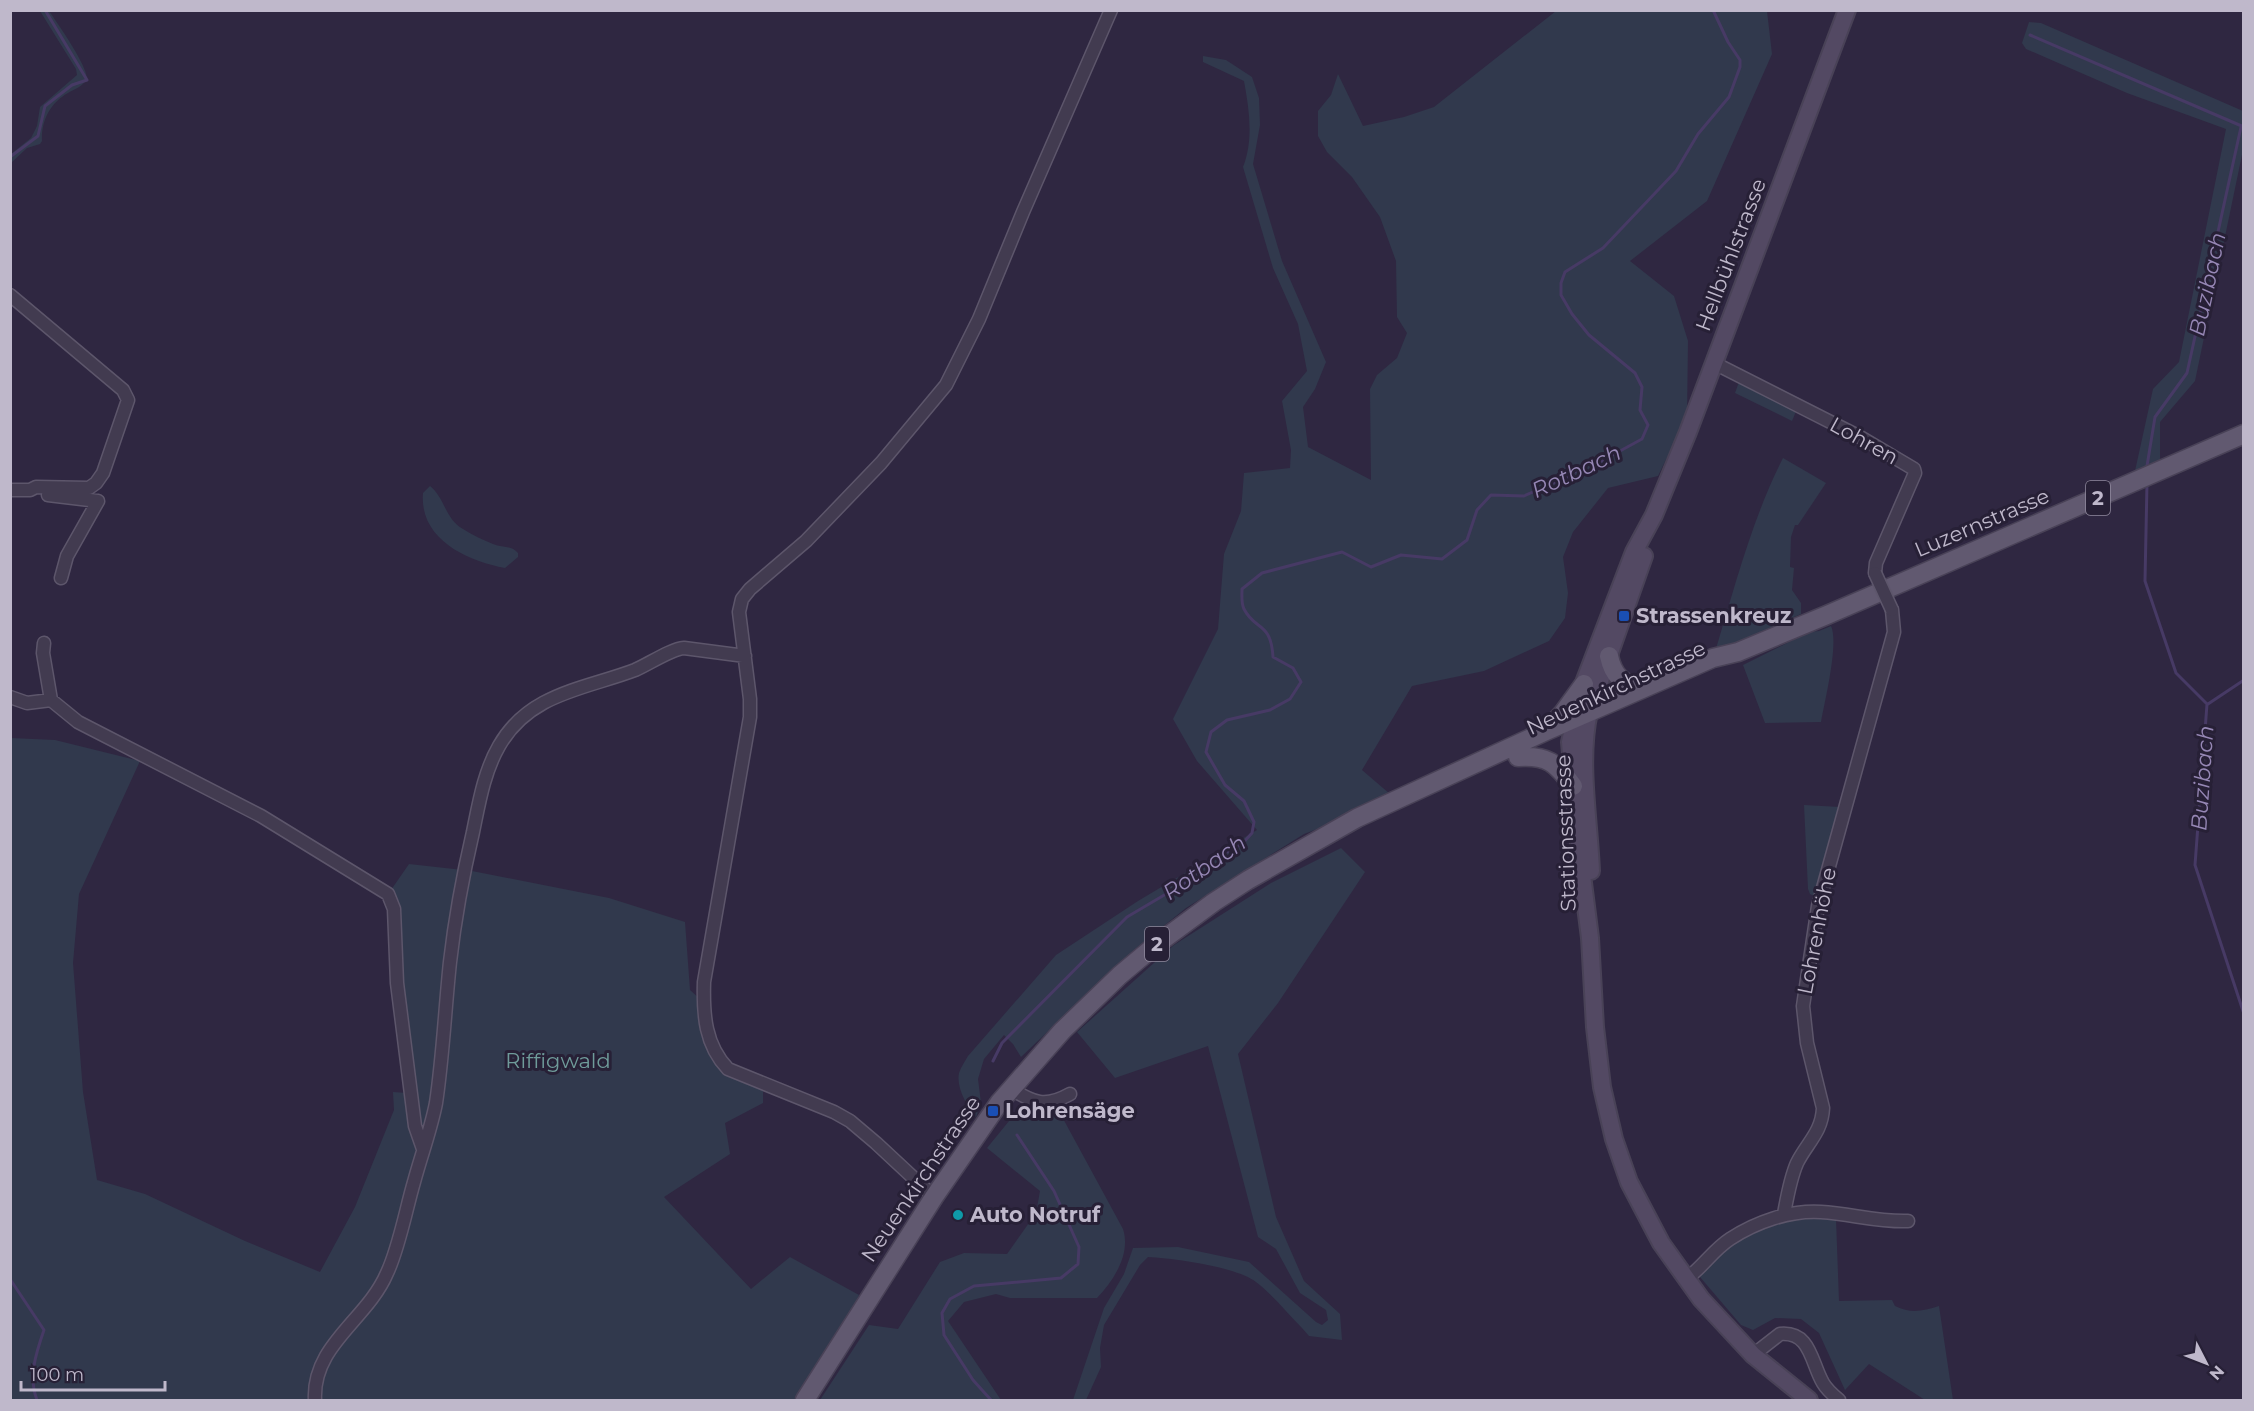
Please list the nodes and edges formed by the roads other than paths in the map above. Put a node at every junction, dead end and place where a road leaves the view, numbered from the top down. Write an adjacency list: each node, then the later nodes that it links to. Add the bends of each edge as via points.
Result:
1 (1111, 10): 13 (street, via 963,355 946,385 881,463 806,541 742,599 739,612)
2 (1847, 10): 4 (main road, Hellbühlstrasse)
3 (10, 295): 7 (street, via 123,390 128,400 96,483 89,488)
4 (1714, 363): 8 (main road, Hellbühlstrasse); 10 (street, Lohren, bridge, via 1914,469 1875,563 1875,573)
5 (2244, 434): 12 (main road, Luzernstrasse / 2)
6 (10, 490): 7 (street)
7 (30, 490): 9 (street, via 98,501 67,556)
8 (1654, 515): 14 (main road, Hellbühlstrasse, via 1646,551); 15 (main road, Hellbühlstrasse, via 1634,552)
9 (61, 578)
10 (1892, 610): 29 (street, Lohrenhöhe, via 1894,632 1818,906 1803,1006 1806,1043 1823,1118 1797,1163)
11 (44, 643): 18 (street)
12 (1738, 652): 16 (main road, Neuenkirchstrasse / 2, via 1713,658); 19 (main road, Neuenkirchstrasse / 2, via 1695,678)
13 (745, 656): 27 (street, via 676,649 632,671 548,700 527,715 499,746 481,796 457,911 435,1105); 28 (street, via 750,717 704,982 705,1021 711,1044 728,1069 850,1121)
14 (1609, 656): 16 (main road, via 1620,680); 19 (main road, Hellbühlstrasse)
15 (1584, 684): 19 (main road, Hellbühlstrasse); 20 (main road)
16 (1642, 689): 19 (main road, Neuenkirchstrasse / 2)
17 (10, 697): 18 (street, via 27,703)
18 (51, 699): 27 (street, via 78,722 261,816 388,894 394,909 397,983 415,1126)
19 (1580, 723): 20 (main road, Neuenkirchstrasse / 2); 21 (main road, Neuenkirchstrasse / 2); 22 (main road, Stationsstrasse, via 1570,755); 24 (main road, Stationsstrasse, via 1593,907)
20 (1546, 731): 23 (main road, Neuenkirchstrasse / 2)
21 (1518, 757): 22 (main road, via 1549,761); 23 (main road, Neuenkirchstrasse / 2, via 1356,827)
22 (1573, 786): 24 (main road, Stationsstrasse)
23 (1330, 834): 25 (main road, Neuenkirchstrasse / 2, via 1248,880 1164,939 1083,1010)
24 (1590, 938): 31 (main road, Stationsstrasse, via 1599,1067 1614,1139 1640,1206)
25 (1011, 1089): 26 (street, via 1037,1102 1056,1102); 28 (main road, Neuenkirchstrasse / 2)
26 (1070, 1094)
27 (423, 1149): 33 (street, via 388,1272 369,1304 326,1356 317,1373)
28 (933, 1197): 34 (main road, Neuenkirchstrasse / 2)
29 (1784, 1214): 30 (street, via 1820,1212 1885,1222); 31 (street, via 1729,1240)
30 (1908, 1221)
31 (1686, 1280): 32 (main road, Stationsstrasse)
32 (1753, 1355): 35 (main road, Stationsstrasse); 36 (street, via 1780,1334 1795,1335 1808,1347 1823,1383)
33 (315, 1401)
34 (805, 1401)
35 (1809, 1401)
36 (1839, 1401)

